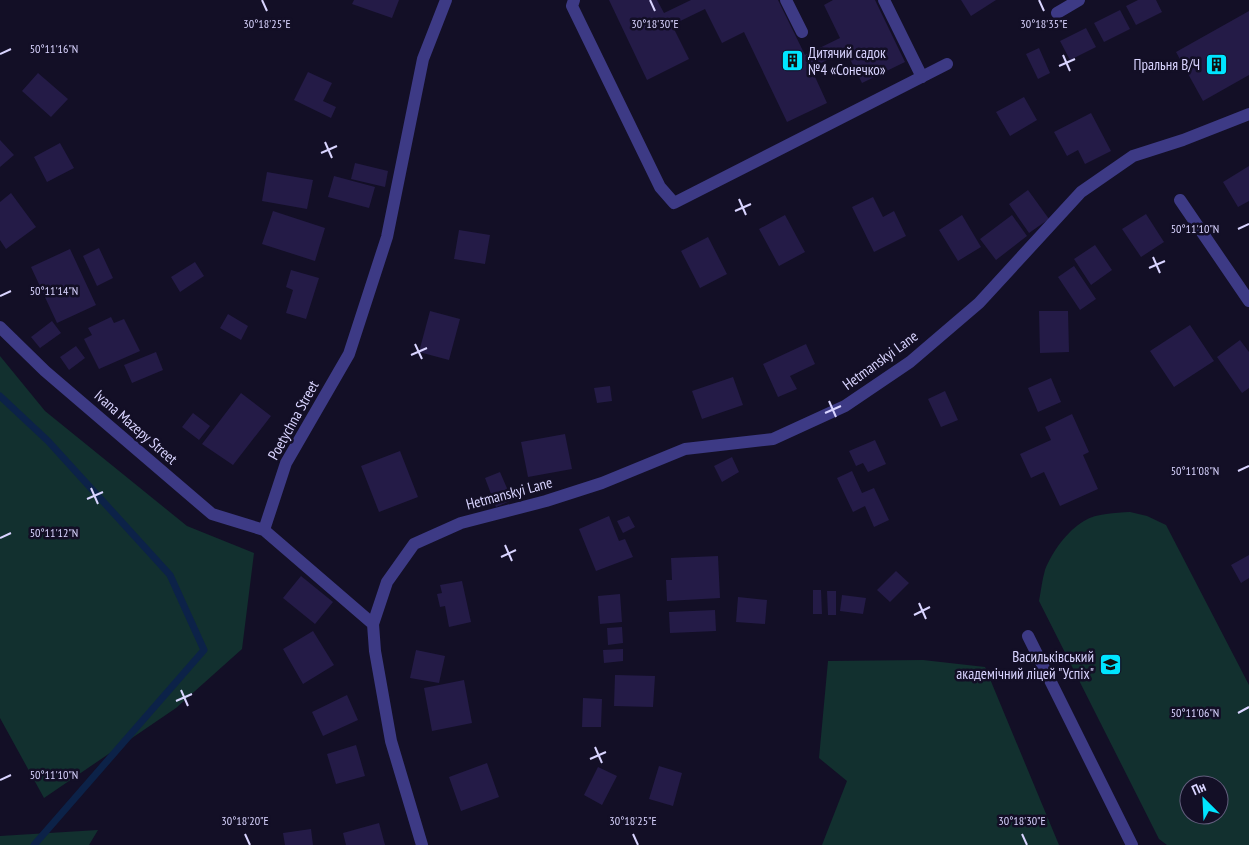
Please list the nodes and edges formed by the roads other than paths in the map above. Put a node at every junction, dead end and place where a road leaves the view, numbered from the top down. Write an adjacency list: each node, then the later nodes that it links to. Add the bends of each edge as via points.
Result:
1 (446, 0): 14 (street, Poetychna Street, via 424,59 387,237 349,354 286,463)
2 (574, 0): 9 (street, via 572,6 655,178 674,203)
3 (786, 0): 7 (street)
4 (884, 0): 9 (street)
5 (1079, 0): 6 (street)
6 (1057, 13)
7 (802, 32)
8 (947, 64): 9 (street)
9 (922, 77)
10 (1249, 114): 15 (street, Hetmanskyi Lane, via 1134,156 1085,189 979,303 910,362 845,406 773,438 685,450 602,483 461,523 414,544 387,582)
11 (1180, 200): 12 (street)
12 (1249, 301)
13 (0, 327): 14 (street, Ivana Mazepy Street, via 45,371 212,514)
14 (264, 530): 15 (street)
15 (373, 624): 17 (street, via 391,741)
16 (1028, 636): 18 (street)
17 (422, 845)
18 (1132, 845)

